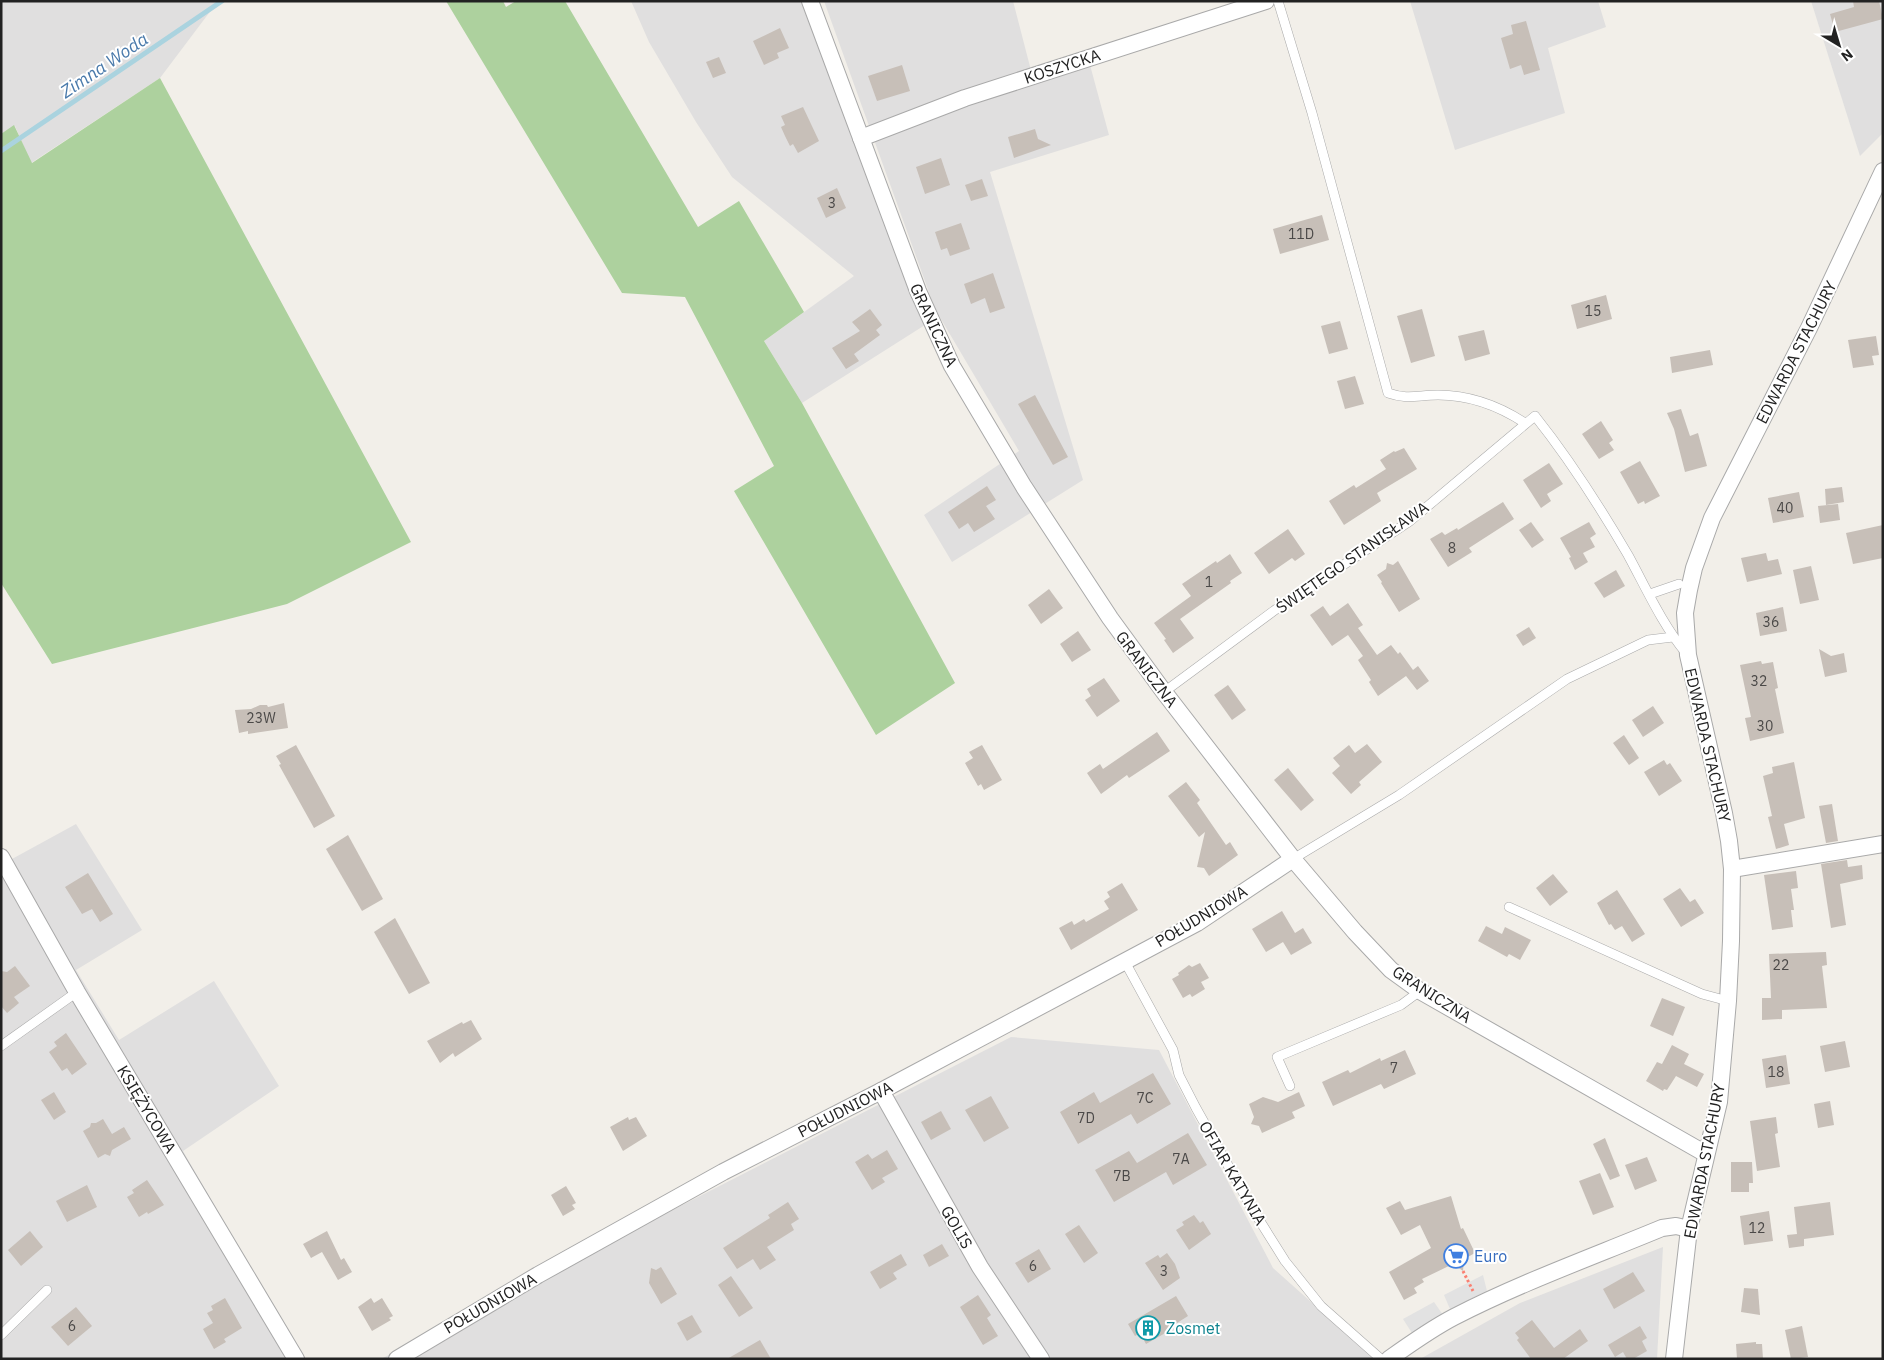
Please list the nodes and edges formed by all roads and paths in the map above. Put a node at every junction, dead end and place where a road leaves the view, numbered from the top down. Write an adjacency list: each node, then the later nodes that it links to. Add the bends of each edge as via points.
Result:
1 (810, 1): 4 (street, GRANICZNA)
2 (1266, 1): 4 (street, KOSZYCKA, via 965,98)
3 (1278, 1): 6 (lane, via 1388,393 1402,398 1438,395 1469,398 1511,414)
4 (861, 138): 11 (street, GRANICZNA, via 913,280 952,366 1099,602)
5 (1883, 171): 10 (street, EDWARDA STACHURY, via 1809,328 1712,518 1694,568 1688,598 1685,620)
6 (1525, 423): 8 (lane, ŚWIĘTEGO STANISŁAWA, via 1534,416 1564,453); 11 (lane, ŚWIĘTEGO STANISŁAWA, via 1410,521 1274,610)
7 (1678, 584): 8 (lane)
8 (1650, 594): 9 (lane)
9 (1673, 637): 10 (lane); 14 (lane, via 1648,640 1567,680 1400,795)
10 (1688, 655): 15 (street, EDWARDA STACHURY, via 1724,813)
11 (1164, 692): 14 (street, GRANICZNA)
12 (1883, 844): 15 (street)
13 (1, 857): 19 (street, KSIĘŻYCOWA)
14 (1293, 859): 17 (street, POŁUDNIOWA, via 1197,923); 18 (street, GRANICZNA, via 1391,970)
15 (1732, 869): 20 (street, EDWARDA STACHURY)
16 (1509, 907): 20 (lane, via 1702,994)
17 (1124, 960): 23 (street, POŁUDNIOWA); 33 (lane, OFIAR KATYNIA, via 1173,1050 1179,1075 1199,1115 1286,1261 1321,1306)
18 (1420, 991): 22 (lane, via 1401,1005 1277,1057); 24 (street, GRANICZNA)
19 (77, 992): 21 (lane); 30 (street, KSIĘŻYCOWA)
20 (1728, 1001): 24 (street, EDWARDA STACHURY, via 1719,1102)
21 (1, 1046)
22 (1290, 1086)
23 (881, 1091): 31 (street, POŁUDNIOWA, via 723,1172); 32 (street, GOLIS, via 980,1267)
24 (1706, 1154): 25 (street, EDWARDA STACHURY)
25 (1690, 1229): 28 (street, via 1662,1228); 35 (street, EDWARDA STACHURY)
26 (1463, 1271): 28 (path)
27 (47, 1290): 29 (lane)
28 (1480, 1305): 34 (street, via 1452,1318)
29 (1, 1335)
30 (296, 1359)
31 (396, 1359)
32 (1041, 1359)
33 (1380, 1359)
34 (1389, 1359)
35 (1674, 1359)

